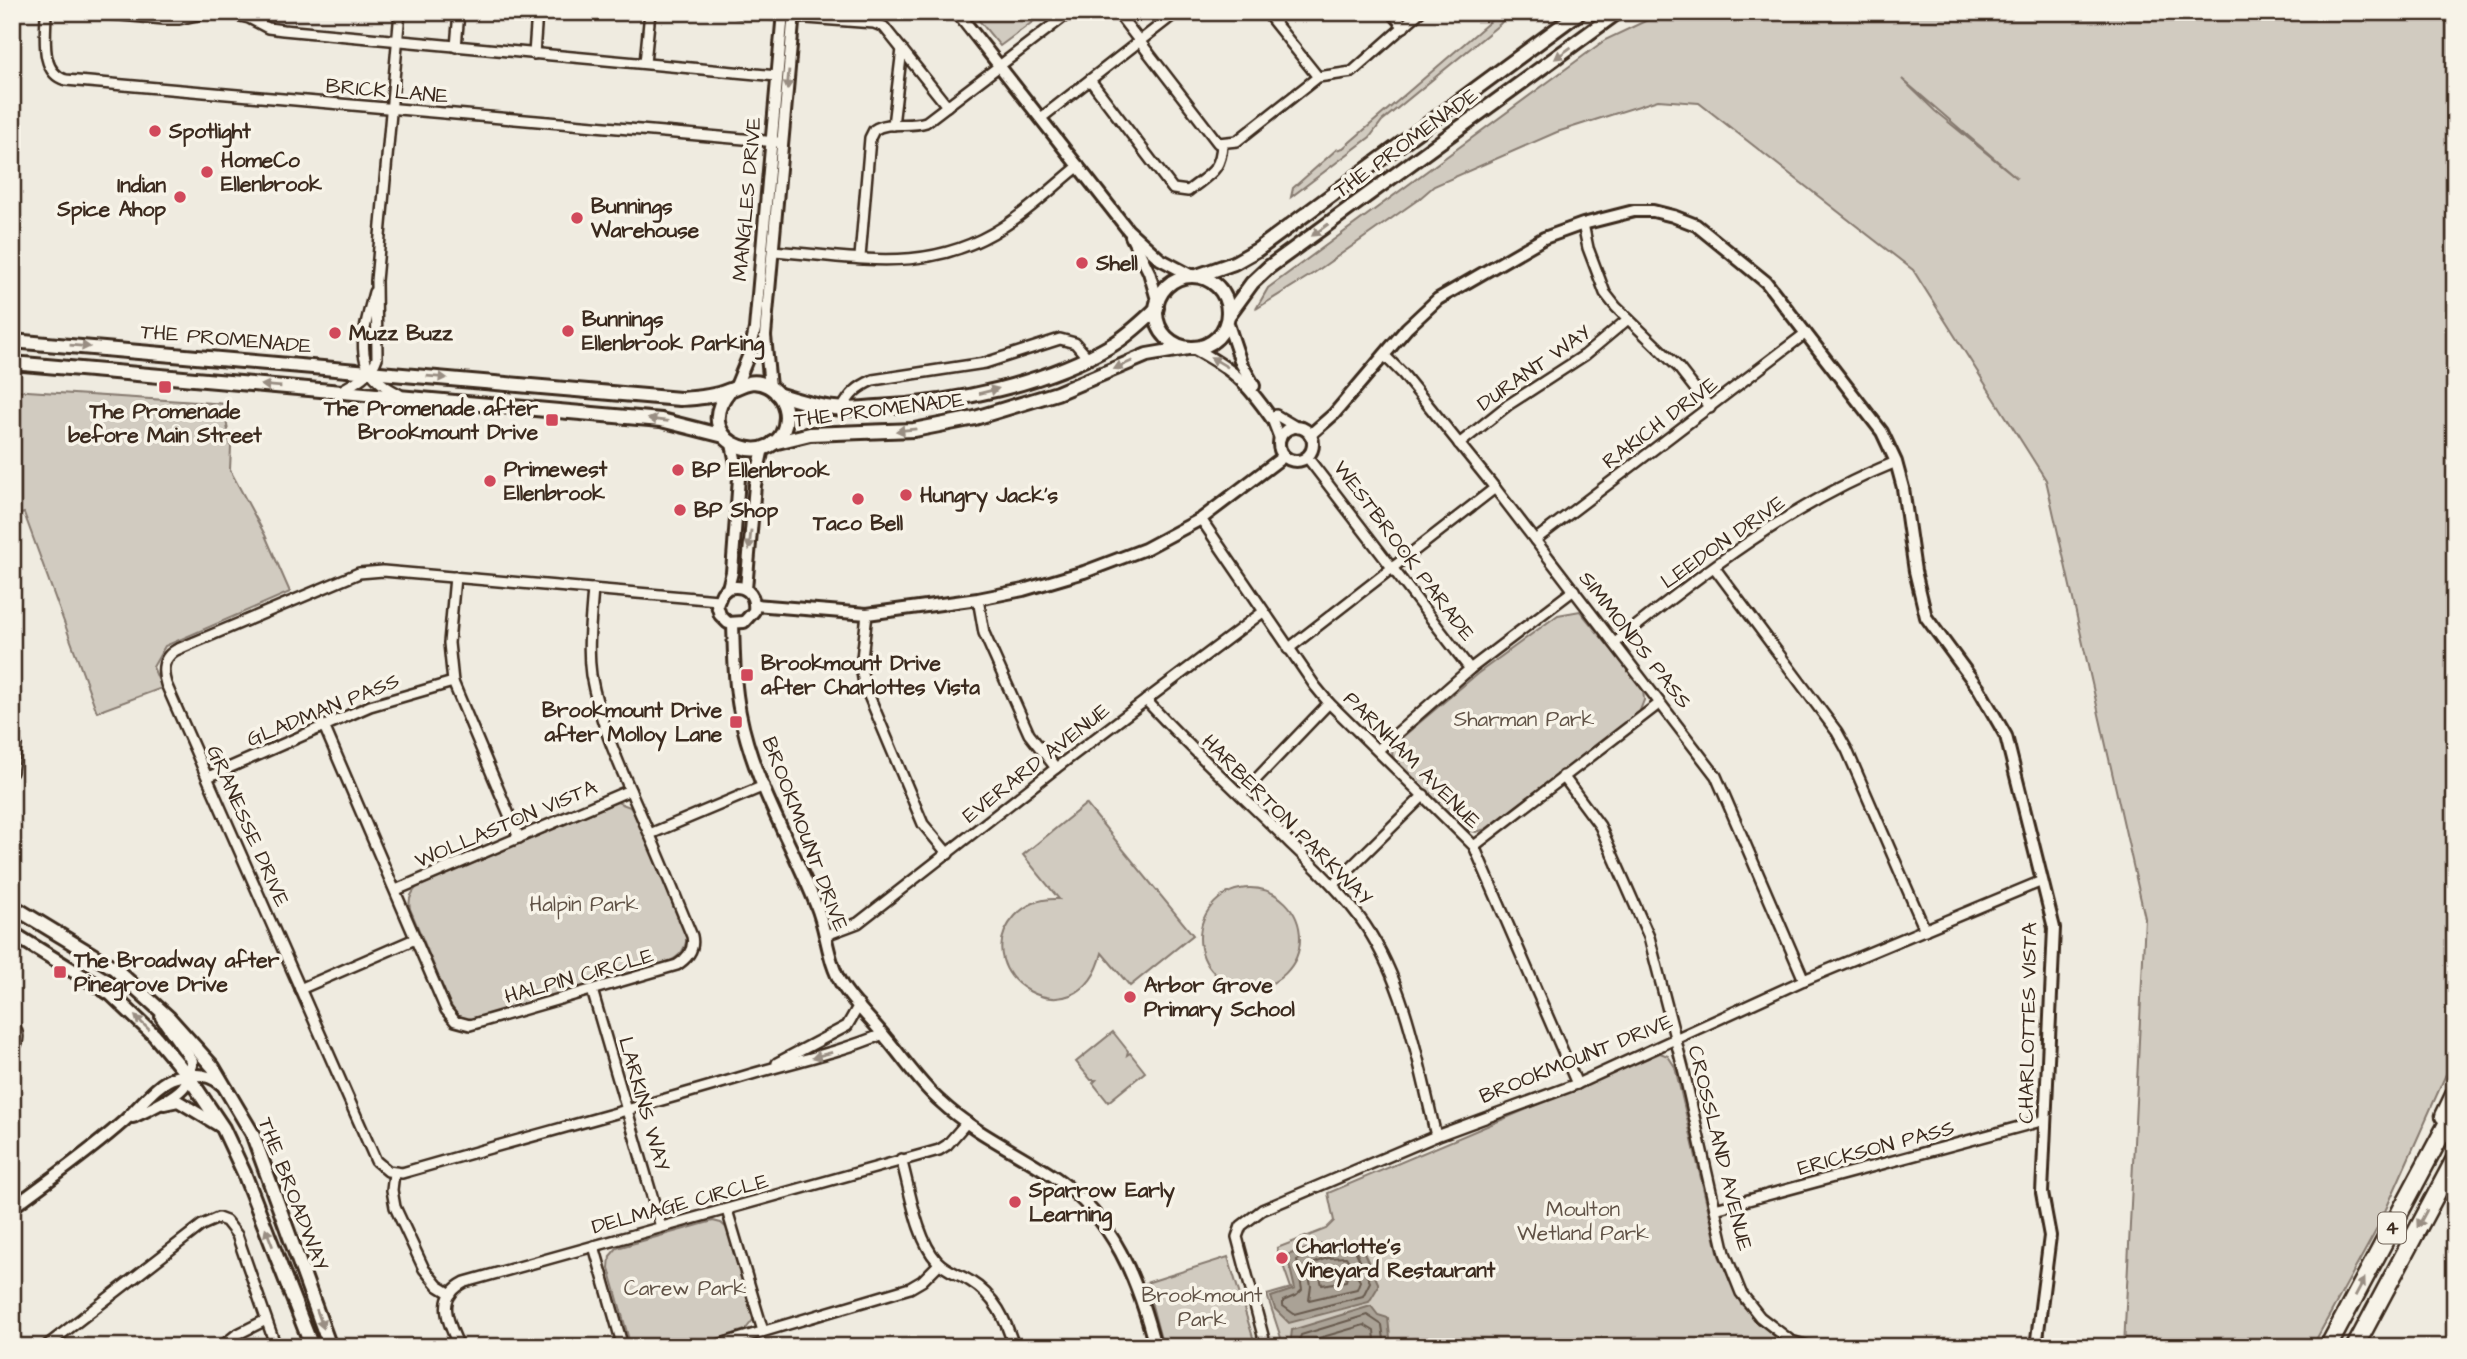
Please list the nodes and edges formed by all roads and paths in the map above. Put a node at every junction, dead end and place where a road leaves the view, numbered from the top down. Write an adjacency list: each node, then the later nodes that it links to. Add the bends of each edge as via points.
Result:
1 (46, 12): 32 (street, BRICK LANE, via 47,60 61,78)
2 (88, 12): 22 (street, via 164,19 205,13 236,15 268,28)
3 (400, 12): 22 (street)
4 (459, 12): 23 (street)
5 (537, 12): 25 (street)
6 (650, 12): 26 (street)
7 (737, 12): 18 (street)
8 (957, 12): 27 (street)
9 (1070, 12): 27 (street)
10 (1117, 12): 21 (street)
11 (1177, 12): 21 (street)
12 (1266, 12): 19 (street)
13 (1283, 12): 19 (street)
14 (1391, 12): 20 (street)
15 (1420, 12): 20 (street)
16 (1580, 12): 42 (main road, THE PROMENADE, via 1262,247)
17 (1618, 12): 46 (main road, THE PROMENADE, one-way to 46, via 1264,271)
18 (788, 14): 24 (street, via 880,25); 28 (street, MANGLES DRIVE); 35 (street, MANGLES DRIVE, one-way to 35)
19 (1273, 21): 29 (street)
20 (1404, 27): 29 (street, via 1352,72)
21 (1140, 41): 30 (street); 36 (street)
22 (397, 42): 23 (street); 32 (street)
23 (456, 47): 25 (street)
24 (902, 48): 31 (street); 34 (street)
25 (534, 54): 26 (street)
26 (645, 63): 28 (street)
27 (1000, 65): 31 (street); 33 (street)
28 (777, 76): 35 (street, MANGLES DRIVE)
29 (1318, 77): 36 (street, via 1237,141)
30 (1090, 80): 33 (street); 36 (street, via 1173,188 1188,191 1218,167)
31 (947, 106): 34 (street, via 926,122)
32 (391, 109): 35 (street, BRICK LANE); 43 (street)
33 (1041, 118): 37 (street)
34 (893, 125): 41 (street, via 880,126 870,138)
35 (777, 142): 40 (street, MANGLES DRIVE); 45 (street, MANGLES DRIVE)
36 (1222, 143)
37 (1079, 166): 39 (street); 41 (street, via 1005,226 961,249 903,261)
38 (1583, 224): 47 (street, via 1605,293); 49 (street, CHARLOTTES VISTA, via 1653,211 1696,225 1766,282); 52 (street, CHARLOTTES VISTA, via 1545,238 1438,299)
39 (1128, 230): 42 (street, via 1157,256); 44 (street, via 1150,272)
40 (773, 251): 41 (street); 48 (street, MANGLES DRIVE)
41 (860, 257)
42 (1194, 276): 44 (main road, via 1172,282); 46 (main road, via 1211,281 1222,291)
43 (376, 281): 55 (street, via 377,350); 55 (street, via 362,353)
44 (1157, 305): 51 (main road, via 1158,323 1166,336); 53 (main road, THE PROMENADE, via 1122,339)
45 (757, 307): 48 (street); 56 (street, MANGLES DRIVE, via 752,344)
46 (1228, 318): 51 (main road, via 1213,342); 62 (street, via 1246,373)
47 (1628, 319): 60 (street, via 1678,367); 67 (street, DURANT WAY)
48 (767, 321): 57 (street, MANGLES DRIVE, via 766,350)
49 (1806, 333): 60 (street, RAKICH DRIVE); 71 (street, CHARLOTTES VISTA, via 1882,432)
50 (12, 341): 55 (main road, THE PROMENADE, one-way to 55)
51 (1191, 348): 62 (street, one-way to 51, via 1235,373); 68 (main road, THE PROMENADE, one-way to 68, via 1147,355 1057,393 975,418 914,430 810,434)
52 (1384, 355): 64 (street, CHARLOTTES VISTA); 67 (street, SIMMONDS PASS)
53 (1087, 357): 61 (main road, THE PROMENADE, one-way to 53, via 969,396); 61 (street, THE PROMENADE, via 1075,343 1060,339 985,363 873,380 857,388)
54 (12, 363): 58 (main road, THE PROMENADE, one-way to 54)
55 (369, 371): 56 (main road, THE PROMENADE, one-way to 56, via 680,399); 58 (street); 59 (street)
56 (732, 388): 57 (main road, via 753,382); 65 (main road, via 723,399 718,418)
57 (773, 390): 61 (main road, THE PROMENADE); 68 (main road, via 786,414 780,435)
58 (339, 392): 59 (main road, THE PROMENADE)
59 (407, 398): 65 (main road, THE PROMENADE, one-way to 59, via 661,420)
60 (1710, 408): 74 (street, RAKICH DRIVE)
61 (842, 409)
62 (1274, 417): 63 (street); 66 (street)
63 (1298, 428): 64 (street); 66 (street, via 1287,431)
64 (1310, 435): 70 (street)
65 (728, 440): 68 (main road, via 747,450); 78 (street, via 739,478)
66 (1280, 440): 69 (street)
67 (1459, 444): 72 (street, SIMMONDS PASS)
68 (768, 446): 80 (street, one-way to 80, via 755,485)
69 (1284, 456): 70 (street, via 1297,461); 73 (street)
70 (1307, 457): 76 (street, WESTBROOK PARADE)
71 (1896, 462): 75 (street, LEEDON DRIVE, via 1773,525); 110 (street, CHARLOTTES VISTA, via 1926,617 1979,689 2006,736)
72 (1495, 488): 74 (street, SIMMONDS PASS); 76 (street)
73 (1201, 519): 82 (street, via 1145,549 1084,572); 85 (street, PARNHAM AVENUE)
74 (1535, 540): 81 (street, SIMMONDS PASS)
75 (1714, 567): 88 (street, LEEDON DRIVE); 114 (street, via 1837,732)
76 (1391, 568): 89 (street); 90 (street, WESTBROOK PARADE)
77 (455, 578): 79 (street, GRANESSE DRIVE); 91 (street, via 449,643); 101 (street, GRANESSE DRIVE, via 359,573 171,653 163,667 165,682)
78 (728, 588): 80 (street); 83 (street)
79 (593, 589): 83 (street, GRANESSE DRIVE); 103 (street, HALPIN CIRCLE, via 591,677)
80 (746, 589): 84 (street)
81 (1574, 590): 88 (street, SIMMONDS PASS); 90 (street)
82 (978, 599): 86 (street); 98 (street, via 984,633 1028,734)
83 (718, 600): 87 (street, via 720,615)
84 (755, 605): 86 (street); 87 (street, via 748,620)
85 (1263, 612): 89 (street, PARNHAM AVENUE); 92 (street, EVERARD AVENUE)
86 (867, 614): 109 (street, via 861,667 864,684 923,824)
87 (733, 624): 102 (street, BROOKMOUNT DRIVE, via 740,715)
88 (1615, 643): 94 (street, SIMMONDS PASS)
89 (1288, 649): 93 (street, PARNHAM AVENUE)
90 (1470, 669): 97 (street)
91 (453, 682): 95 (street, GLADMAN PASS, via 383,701); 107 (street)
92 (1146, 701): 98 (street, EVERARD AVENUE); 104 (street, HARBERTON PARKWAY)
93 (1329, 703): 97 (street, PARNHAM AVENUE); 104 (street)
94 (1660, 703): 100 (street); 118 (street, SIMMONDS PASS, via 1716,776)
95 (324, 726): 101 (street, GLADMAN PASS); 112 (street, HALPIN CIRCLE)
96 (12, 731): 99 (street, via 16,745)
97 (1378, 750): 105 (street, PARNHAM AVENUE)
98 (1056, 768): 109 (street, EVERARD AVENUE)
99 (12, 772)
100 (1563, 776): 108 (street); 125 (street, CROSSLAND AVENUE, via 1600,826 1649,937)
101 (208, 777): 120 (street, GRANESSE DRIVE)
102 (764, 786): 106 (street); 116 (street, BROOKMOUNT DRIVE)
103 (630, 790): 106 (street, HALPIN CIRCLE); 107 (street, WOLLASTON VISTA)
104 (1241, 795): 111 (street, HARBERTON PARKWAY)
105 (1424, 795): 108 (street, PARNHAM AVENUE); 111 (street)
106 (650, 834): 121 (street, HALPIN CIRCLE, via 693,947 677,965)
107 (519, 838): 112 (street, WOLLASTON VISTA)
108 (1474, 846): 131 (street, PARNHAM AVENUE)
109 (948, 853): 116 (street, EVERARD AVENUE, via 858,923)
110 (2042, 881): 114 (street, BROOKMOUNT DRIVE); 138 (street, CHARLOTTES VISTA, via 2053,928)
111 (1333, 885): 141 (street, HARBERTON PARKWAY, via 1364,923 1386,963 1405,1016)
112 (396, 890): 117 (street, HALPIN CIRCLE)
113 (12, 906): 119 (main road, THE BROADWAY, via 94,954)
114 (1925, 930): 118 (street, BROOKMOUNT DRIVE)
115 (12, 933): 127 (main road, THE BROADWAY, one-way to 115, via 111,994)
116 (826, 935): 122 (street, BROOKMOUNT DRIVE, via 836,973)
117 (415, 939): 120 (street); 121 (street, HALPIN CIRCLE, via 446,1010 460,1023 470,1025)
118 (1804, 980): 125 (street, BROOKMOUNT DRIVE)
119 (135, 986): 129 (street, via 187,1051 192,1061); 132 (main road, THE BROADWAY, via 201,1053)
120 (300, 989): 144 (street, GRANESSE DRIVE, via 376,1161)
121 (592, 990): 136 (street, LARKINS WAY)
122 (859, 1005): 124 (street, BROOKMOUNT DRIVE); 128 (street, via 842,1029)
123 (12, 1023): 126 (street, via 19,1038)
124 (883, 1034): 128 (street, one-way to 128); 139 (street, BROOKMOUNT DRIVE, via 941,1102)
125 (1675, 1041): 131 (street, BROOKMOUNT DRIVE); 147 (street, CROSSLAND AVENUE)
126 (12, 1051)
127 (170, 1054): 129 (main road, THE BROADWAY); 130 (street)
128 (760, 1071): 136 (street)
129 (188, 1076): 130 (street); 132 (street, via 214,1078); 134 (street, via 186,1086); 140 (main road, THE BROADWAY)
130 (174, 1077): 137 (street)
131 (1577, 1084): 141 (street, BROOKMOUNT DRIVE)
132 (228, 1090): 159 (main road, THE BROADWAY, one-way to 159, via 262,1158)
133 (2455, 1093): 145 (highway)
134 (159, 1104): 137 (street); 140 (street, via 178,1101)
135 (2455, 1109): 145 (highway, 4)
136 (628, 1111): 144 (street); 149 (street, LARKINS WAY)
137 (124, 1121): 146 (street)
138 (2045, 1121): 147 (street, ERICKSON PASS); 167 (street, CHARLOTTES VISTA, via 2042,1193 2050,1236)
139 (967, 1122): 142 (street, DELMAGE CIRCLE, via 939,1150); 164 (street, BROOKMOUNT DRIVE, via 1057,1179 1091,1210 1132,1273)
140 (223, 1128): 158 (main road, THE BROADWAY, one-way to 140)
141 (1436, 1136): 165 (street, BROOKMOUNT DRIVE, via 1262,1210 1241,1226 1239,1250)
142 (901, 1159): 148 (street, DELMAGE CIRCLE); 151 (street, via 922,1233)
143 (2455, 1159): 169 (highway, 4, one-way to 169)
144 (394, 1173): 152 (street, via 395,1207 424,1269)
145 (2408, 1199): 168 (highway, 4, one-way to 145)
146 (12, 1208)
147 (1715, 1209): 166 (street, CROSSLAND AVENUE, via 1741,1293 1760,1317 1791,1340)
148 (727, 1210): 149 (street, DELMAGE CIRCLE); 154 (street)
149 (661, 1227): 150 (street, DELMAGE CIRCLE)
150 (594, 1246): 152 (street, DELMAGE CIRCLE, via 465,1282); 161 (street)
151 (939, 1264): 154 (street, via 910,1288); 163 (street, via 977,1286 996,1304)
152 (451, 1294): 160 (street, via 446,1311)
153 (266, 1320): 155 (street, via 237,1235 218,1218); 156 (street); 157 (street)
154 (762, 1331): 162 (street)
155 (45, 1347)
156 (220, 1347)
157 (276, 1347)
158 (312, 1347)
159 (330, 1347)
160 (459, 1347)
161 (623, 1347)
162 (711, 1347)
163 (1014, 1347)
164 (1155, 1347)
165 (1266, 1347)
166 (1812, 1347)
167 (2036, 1347)
168 (2328, 1347)
169 (2355, 1347)

